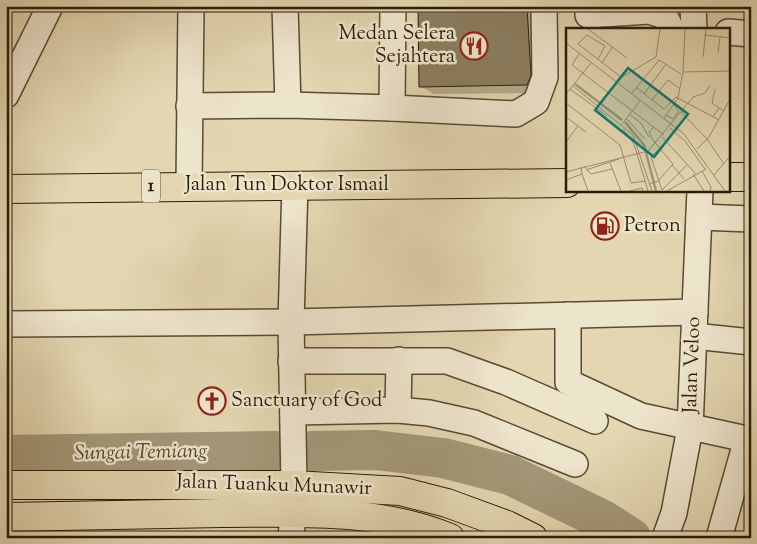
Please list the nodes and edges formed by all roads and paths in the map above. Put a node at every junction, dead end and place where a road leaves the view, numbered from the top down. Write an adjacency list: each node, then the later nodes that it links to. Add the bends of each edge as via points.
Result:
1 (50, 6): 12 (street)
2 (191, 6): 14 (street)
3 (285, 6): 13 (street)
4 (393, 6): 15 (street)
5 (544, 6): 15 (street, via 545,77 536,102 516,114)
6 (693, 6): 9 (street)
7 (588, 17): 8 (street, via 649,11 665,16)
8 (671, 28)
9 (694, 28)
10 (730, 32): 11 (street)
11 (751, 34)
12 (6, 96)
13 (288, 105): 14 (street); 15 (street)
14 (189, 106): 19 (street)
15 (392, 108)
16 (730, 177): 17 (main road)
17 (751, 177)
18 (566, 183): 20 (main road, Jalan Tun Doktor Ismail / 1)
19 (189, 185): 20 (main road, Jalan Tun Doktor Ismail / 1); 21 (main road, Jalan Tun Doktor Ismail / 1)
20 (295, 185): 27 (street)
21 (6, 189)
22 (700, 191): 23 (street, Jalan Veloo)
23 (699, 216): 24 (street); 29 (street, Jalan Veloo)
24 (751, 219)
25 (568, 316): 26 (street); 29 (street); 36 (street, via 568,382 641,416)
26 (392, 320): 27 (street); 31 (street)
27 (291, 322): 28 (street); 32 (street)
28 (6, 324)
29 (695, 324): 30 (street); 36 (street, Jalan Veloo)
30 (751, 342)
31 (394, 360): 32 (street); 33 (street); 35 (street, via 446,361 506,382)
32 (291, 361): 34 (street)
33 (398, 410): 34 (street); 38 (street, via 474,423)
34 (293, 412): 40 (street)
35 (594, 421)
36 (690, 428): 37 (street); 43 (street, Jalan Veloo, via 674,512)
37 (749, 440): 46 (street)
38 (575, 464)
39 (6, 485): 40 (main road, Jalan Tuanku Munawir)
40 (294, 485): 45 (main road, Jalan Tuanku Munawir, via 400,490 447,503)
41 (6, 517): 42 (main road, Jalan Tuanku Munawir)
42 (292, 525): 44 (main road, Jalan Tuanku Munawir, via 360,515 432,530)
43 (665, 537)
44 (450, 538)
45 (532, 538)
46 (719, 538)

